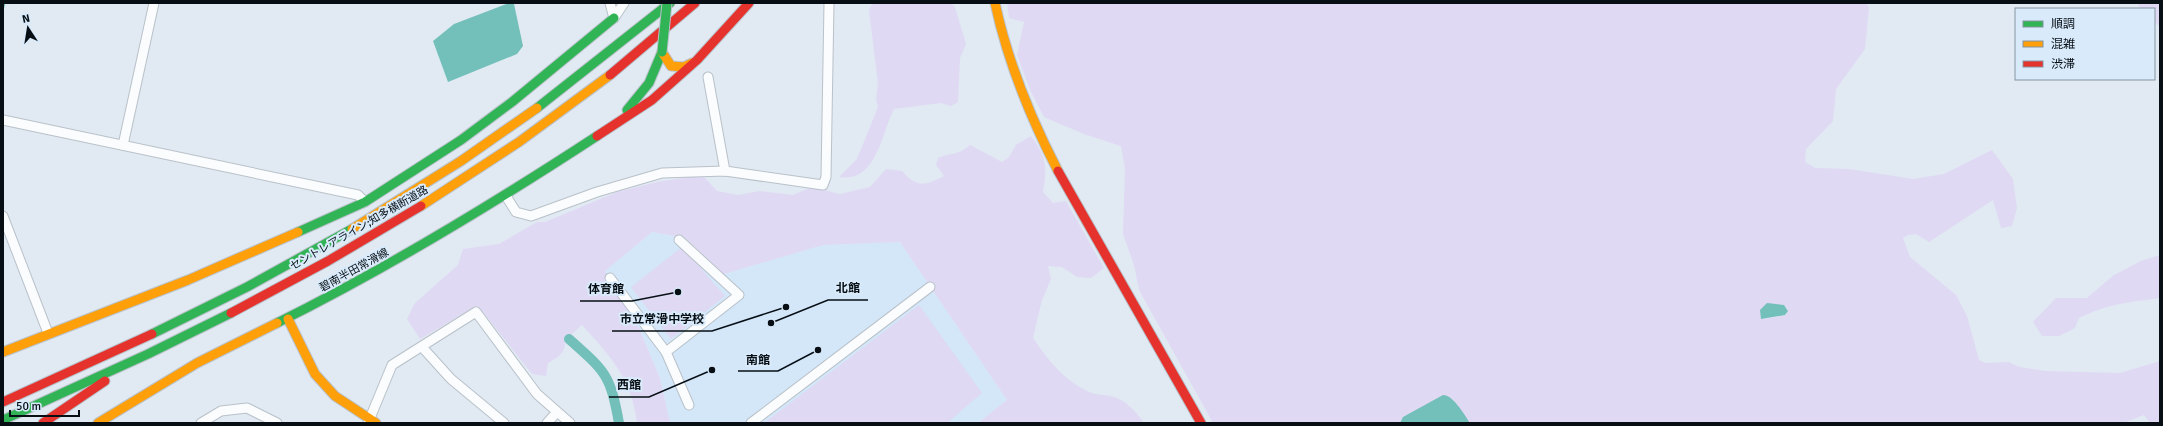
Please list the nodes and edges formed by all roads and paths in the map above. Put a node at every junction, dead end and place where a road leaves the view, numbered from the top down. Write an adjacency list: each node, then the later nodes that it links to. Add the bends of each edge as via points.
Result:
1 (154, 3): 15 (street)
2 (610, 3): 9 (street)
3 (624, 3): 9 (street)
4 (669, 3): 10 (main road, 碧南半田常滑線, bridge); 29 (main road, セントレアライン;知多横断道路, via 533,112 385,210 254,283)
5 (695, 3): 28 (main road, セントレアライン;知多横断道路, via 543,124 402,219 305,275)
6 (749, 3): 11 (main road, 碧南半田常滑線)
7 (829, 3): 16 (street, via 826,176 823,185)
8 (995, 3): 42 (main road, via 1020,93 1045,149)
9 (614, 18): 18 (main road, via 512,102 461,140)
10 (662, 52): 11 (main road, 碧南半田常滑線, via 671,66 677,68); 14 (main road, 碧南半田常滑線, via 655,74 644,92)
11 (697, 60): 14 (main road, 碧南半田常滑線, via 652,100)
12 (708, 77): 16 (street)
13 (3, 120): 15 (street)
14 (614, 125): 17 (main road, 碧南半田常滑線)
15 (123, 145): 18 (street, via 358,195)
16 (724, 171): 17 (street, via 662,173 597,192 531,216 516,212)
17 (506, 196): 23 (main road, 碧南半田常滑線, via 352,286)
18 (365, 202): 24 (main road, via 188,280)
19 (3, 216): 24 (street)
20 (679, 240): 27 (street, via 739,295)
21 (610, 278): 27 (street)
22 (930, 287): 41 (street)
23 (288, 319): 33 (main road, via 315,374 335,396); 35 (main road, 碧南半田常滑線, via 196,363)
24 (48, 333): 26 (main road)
25 (422, 347): 31 (street, via 476,312 537,394); 33 (street, via 392,365); 38 (street, via 451,379)
26 (3, 352)
27 (666, 352): 30 (street)
28 (141, 356): 32 (main road, セントレアライン;知多横断道路); 34 (main road)
29 (3, 402)
30 (689, 405)
31 (557, 412): 39 (street); 40 (street)
32 (3, 420)
33 (371, 422)
34 (43, 423)
35 (98, 423)
36 (201, 423): 37 (street, via 221,412 248,408)
37 (277, 423)
38 (504, 423)
39 (547, 423)
40 (570, 423)
41 (751, 423)
42 (1201, 423)

